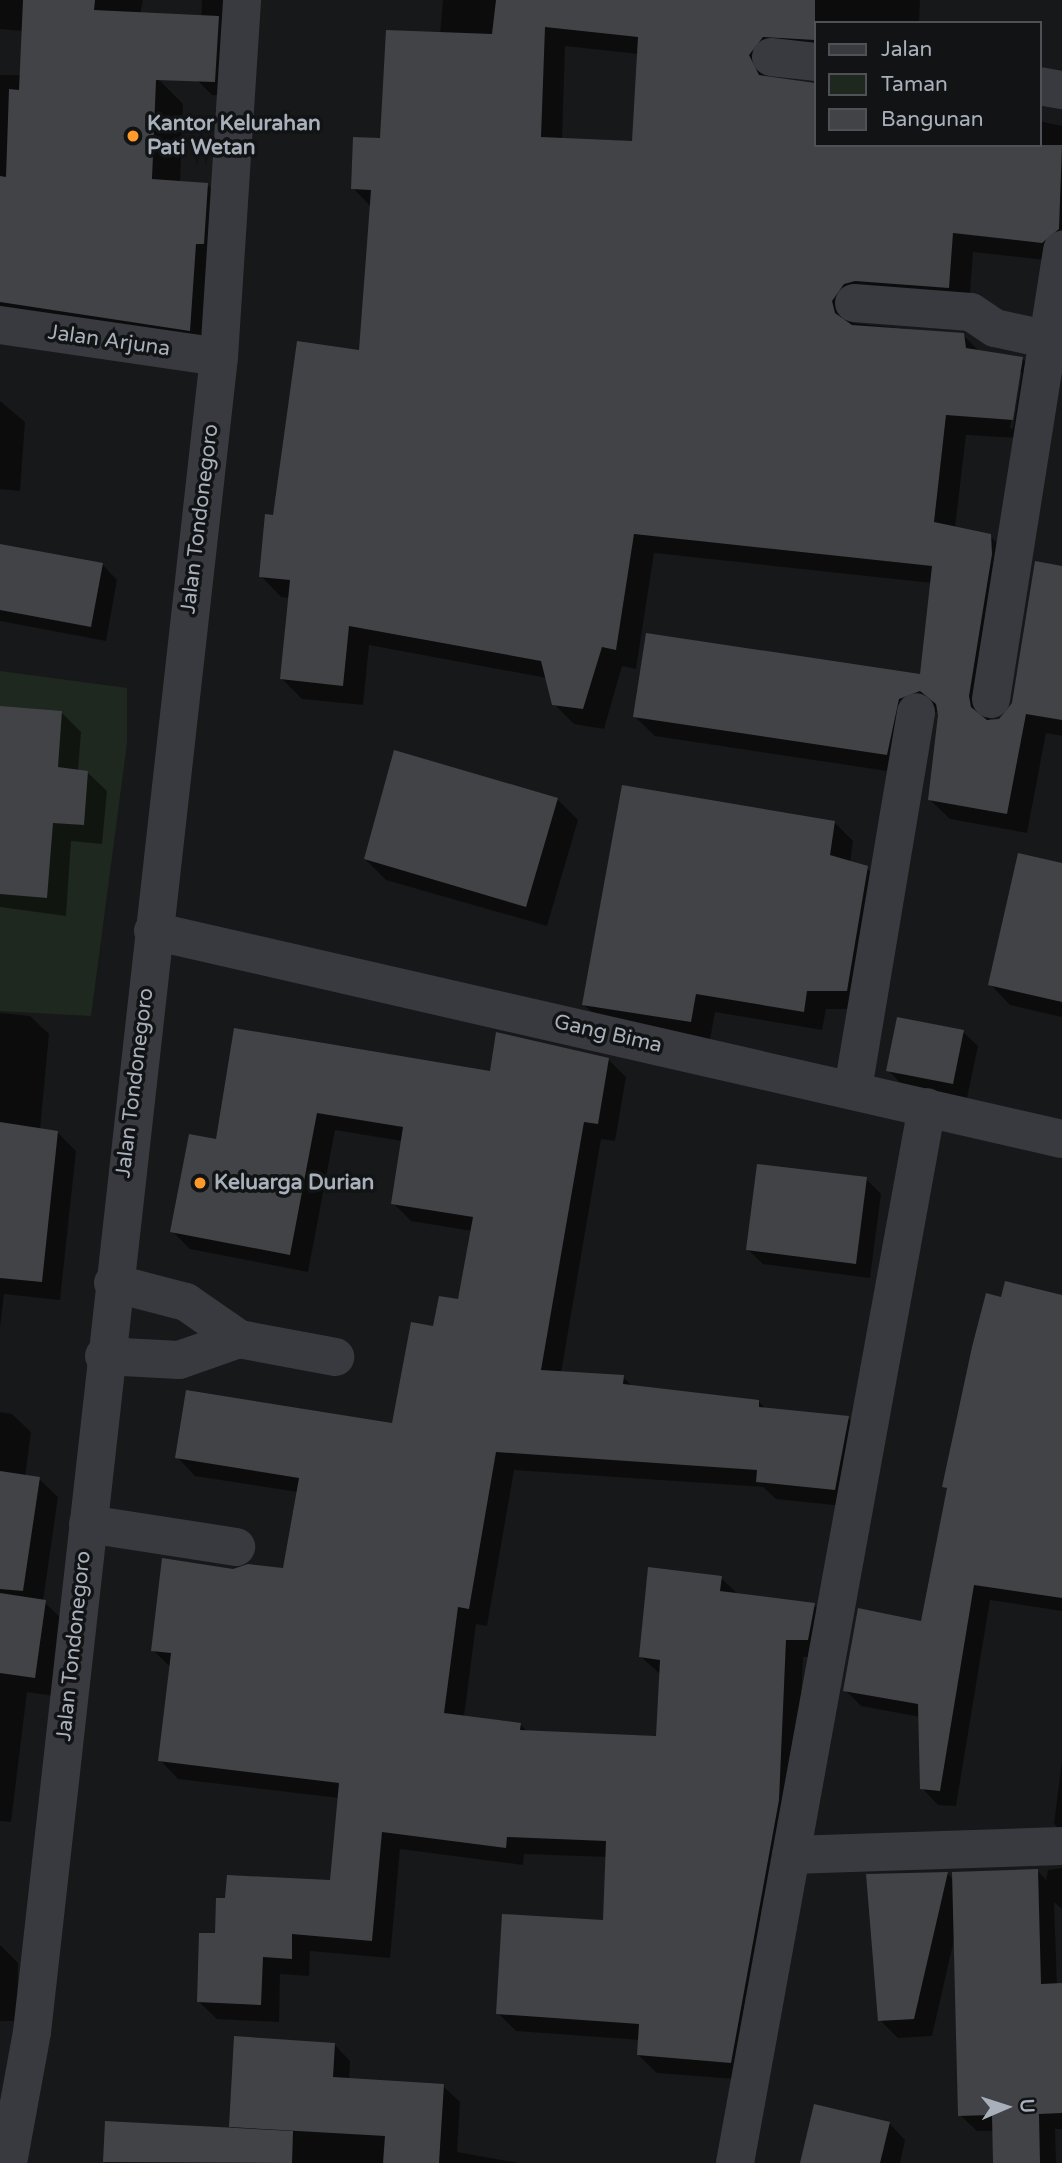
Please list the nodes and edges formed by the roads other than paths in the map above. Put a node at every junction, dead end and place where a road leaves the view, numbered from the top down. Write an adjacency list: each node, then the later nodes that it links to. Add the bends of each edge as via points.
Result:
1 (243, 0): 10 (street, Jalan Tondonegoro)
2 (771, 57): 3 (street)
3 (814, 62)
4 (1041, 86): 5 (street)
5 (1062, 90)
6 (1062, 250): 9 (street)
7 (854, 303): 9 (street, via 971,312 995,328)
8 (0, 325): 10 (street, Jalan Arjuna)
9 (1049, 340): 11 (street)
10 (219, 357): 13 (street, Jalan Tondonegoro)
11 (991, 699)
12 (916, 712): 14 (street)
13 (153, 931): 14 (street, Gang Bima); 17 (street, Jalan Tondonegoro)
14 (852, 1089): 15 (street, Gang Bima)
15 (927, 1107): 16 (street, Gang Bima); 24 (street)
16 (1062, 1139)
17 (113, 1283): 18 (street, via 186,1302); 19 (street, Jalan Tondonegoro)
18 (239, 1339): 19 (street, via 179,1360); 20 (street)
19 (104, 1356): 21 (street, Jalan Tondonegoro)
20 (335, 1357)
21 (88, 1524): 22 (street); 25 (street, Jalan Tondonegoro, via 32,2032)
22 (236, 1547)
23 (1062, 1846): 24 (street)
24 (791, 1855): 26 (street)
25 (8, 2163)
26 (735, 2163)

